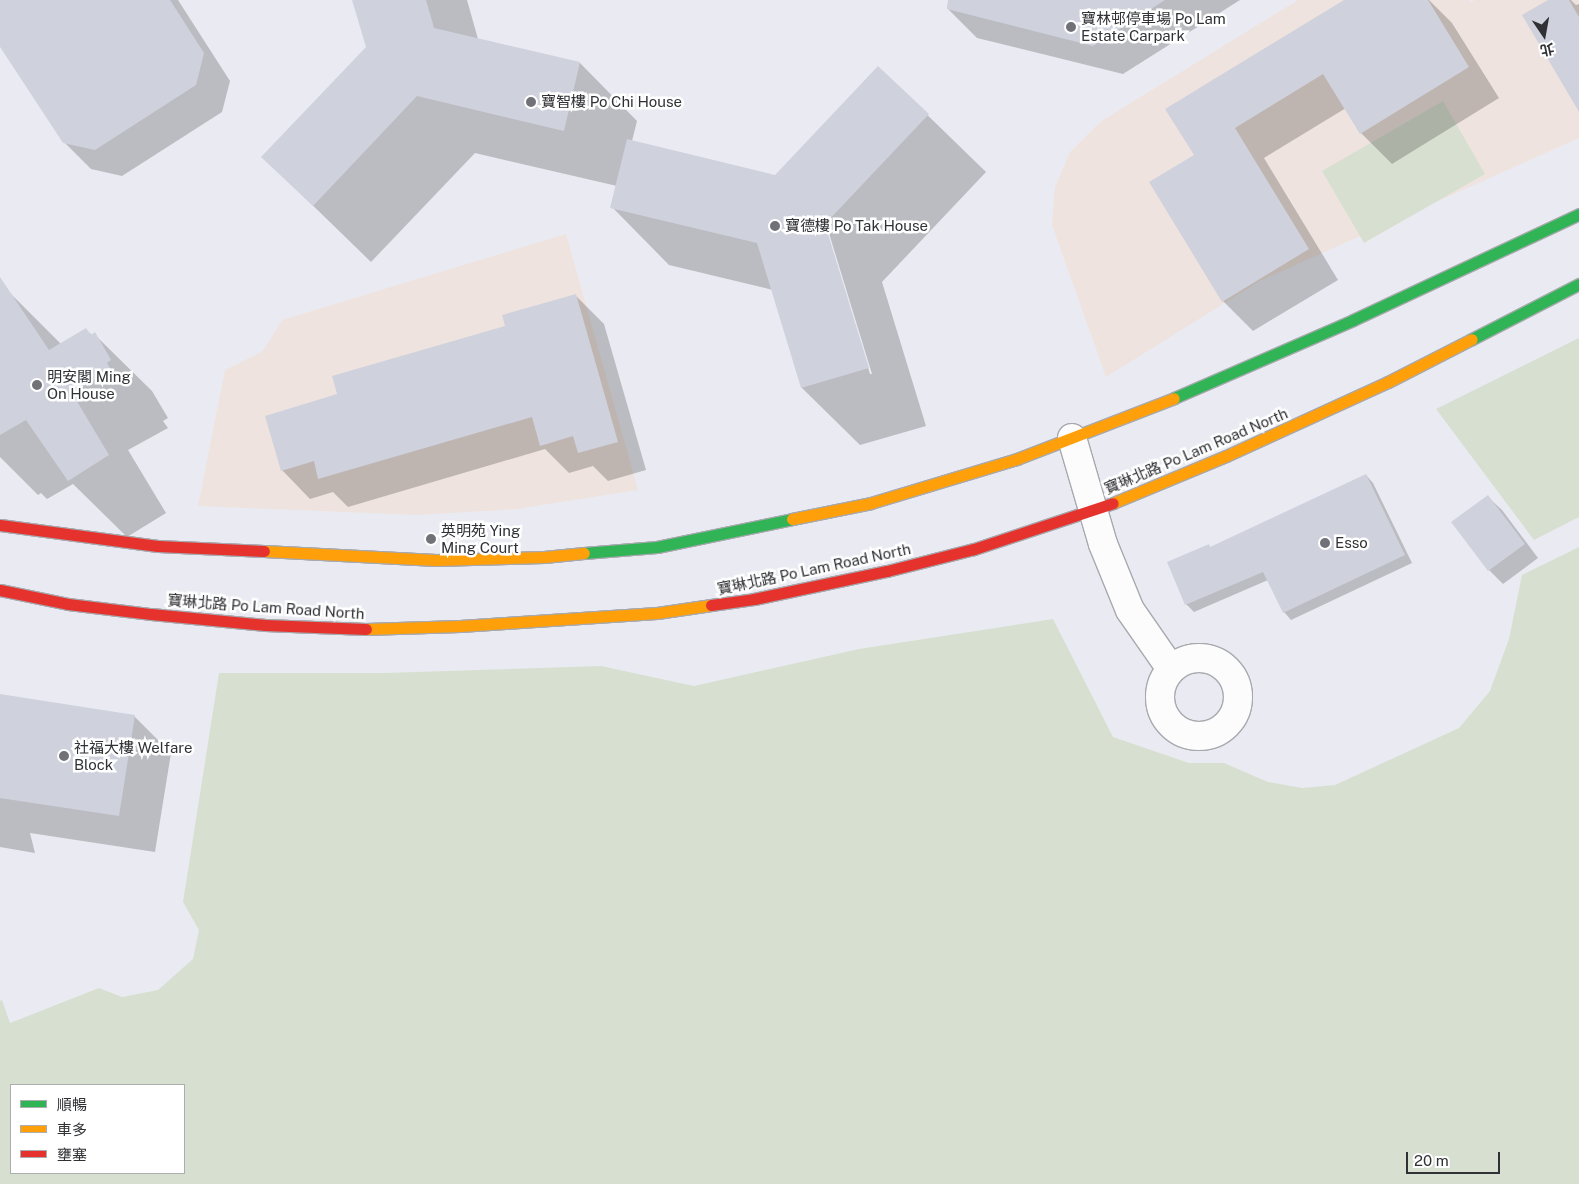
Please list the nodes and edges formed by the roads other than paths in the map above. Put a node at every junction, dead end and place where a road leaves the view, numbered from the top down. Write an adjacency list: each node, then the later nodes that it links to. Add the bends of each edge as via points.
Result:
1 (1579, 214): 3 (main road, via 1395,302)
2 (1579, 284): 4 (main road, 寶琳北路 Po Lam Road North, via 1388,382 1226,456)
3 (1072, 438): 4 (street); 5 (main road, via 1017,459 871,503 657,547 553,557 436,560 158,546)
4 (1093, 511): 6 (main road, 寶琳北路 Po Lam Road North, via 887,571 754,599 648,614 350,630 151,614 68,604); 7 (street, via 1130,610)
5 (0, 525)
6 (0, 590)
7 (1171, 669)

